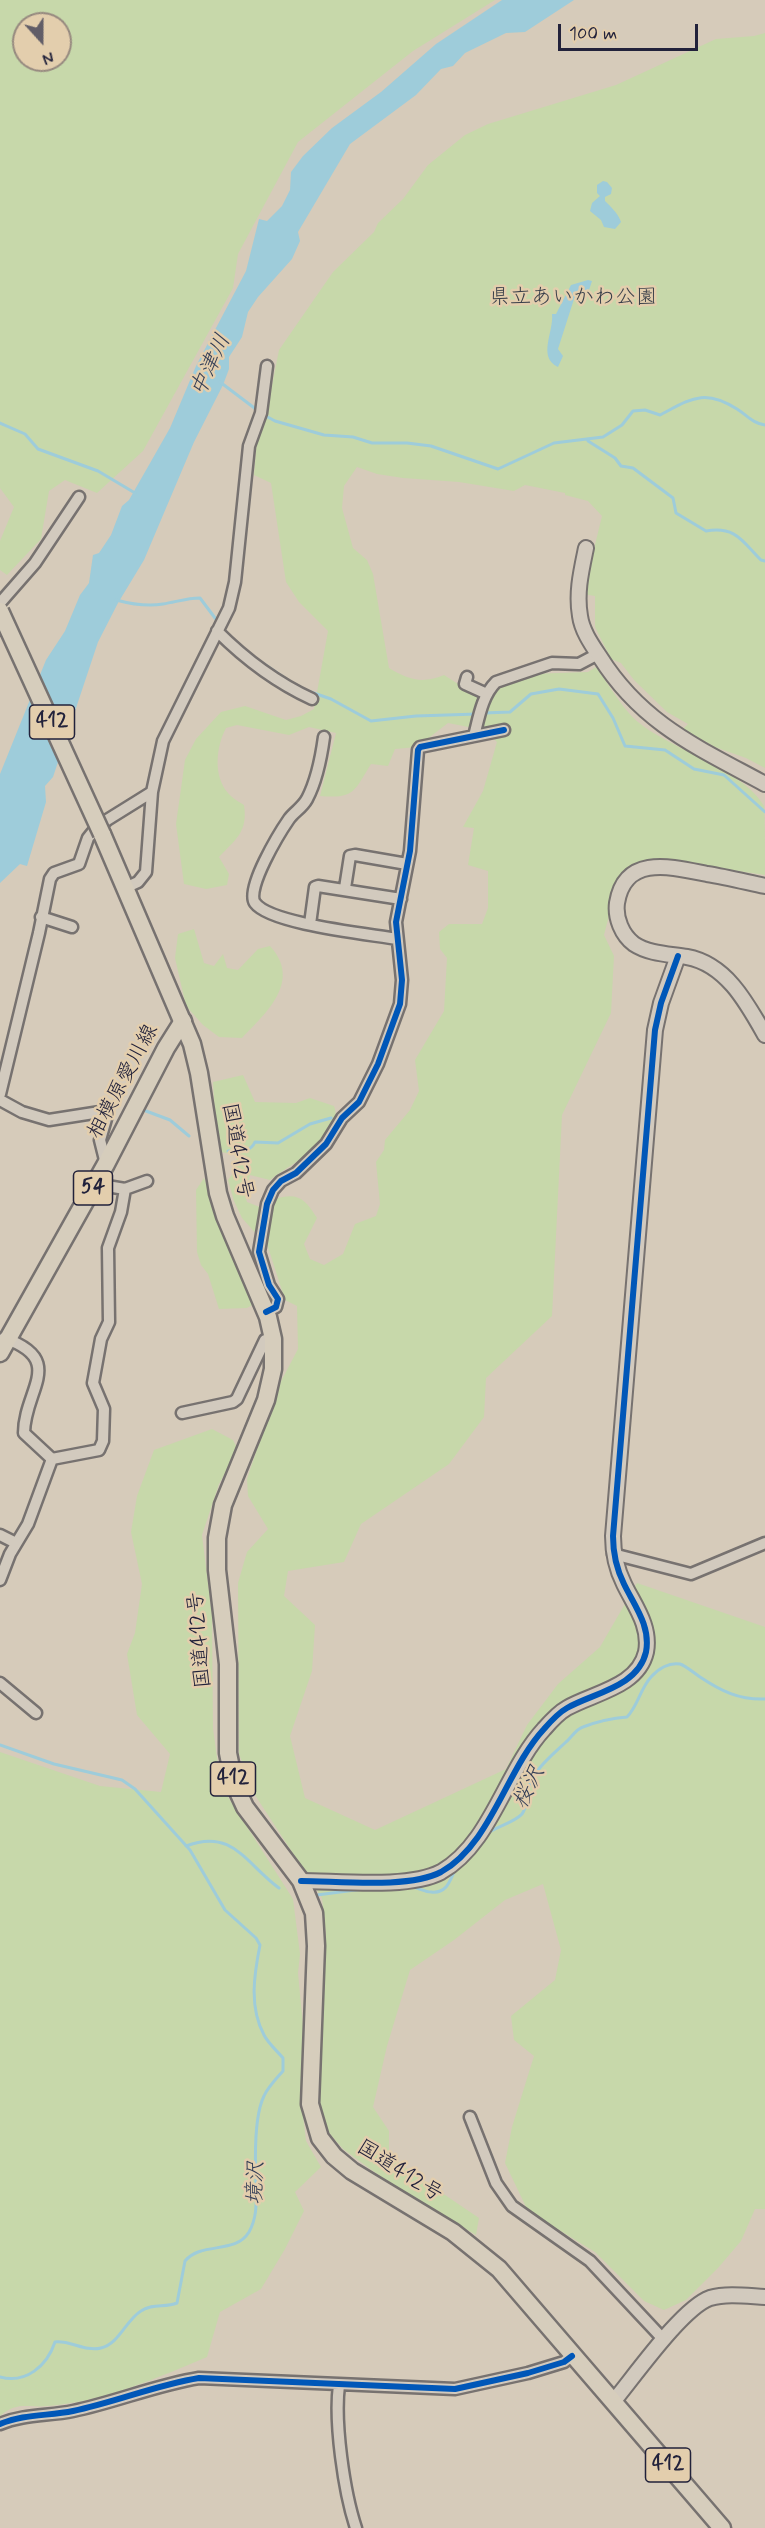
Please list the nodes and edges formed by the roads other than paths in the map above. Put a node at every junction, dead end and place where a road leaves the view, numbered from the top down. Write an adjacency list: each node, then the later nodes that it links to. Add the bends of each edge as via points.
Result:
1 (267, 366): 6 (street, via 261,413 249,446 235,582)
2 (79, 497): 4 (street, via 30,569)
3 (586, 548): 7 (street, via 578,588 579,610 584,631)
4 (0, 603)
5 (0, 611): 18 (main road, 国道412号 / 412, bridge)
6 (218, 631): 10 (street, via 251,663); 15 (street, via 163,741)
7 (598, 654): 9 (street, via 579,664 552,663 501,678); 14 (street, via 632,700 660,724)
8 (467, 677): 9 (street, via 465,684)
9 (487, 694): 12 (street)
10 (312, 699)
11 (504, 730): 12 (street)
12 (474, 736): 16 (street, via 418,750)
13 (324, 737): 22 (street, via 320,766 308,798 290,818 266,857 253,899 275,914)
14 (765, 784)
15 (152, 792): 18 (street, via 146,872 138,882); 21 (street, via 92,833 79,864 52,875)
16 (407, 864): 19 (street, via 350,856); 20 (street)
17 (765, 886): 25 (street, via 670,866 635,873 618,897 618,921 634,943 649,951)
18 (125, 888): 26 (main road, 国道412号 / 412)
19 (345, 888): 20 (street); 22 (street, via 315,887)
20 (401, 899): 24 (street)
21 (41, 917): 23 (street); 28 (street)
22 (310, 924): 24 (street)
23 (72, 927)
24 (397, 939): 34 (street, via 402,991 378,1064 359,1102 342,1118 326,1144 296,1173 281,1181 267,1204 259,1252 269,1285 278,1299 276,1307)
25 (678, 956): 27 (street, via 695,959 727,978); 42 (street, via 661,1003 653,1052)
26 (183, 1021): 30 (main road, 相模原愛川線 / 54); 34 (main road, 国道412号 / 412, via 199,1073 218,1194)
27 (765, 1035)
28 (0, 1094)
29 (0, 1100): 30 (street, via 49,1120 100,1112 106,1119 100,1140)
30 (106, 1164): 32 (main road, 相模原愛川線 / 54)
31 (147, 1181): 33 (street)
32 (94, 1184): 33 (street); 36 (main road, 相模原愛川線 / 54)
33 (125, 1189): 38 (street, via 108,1248 109,1322 101,1339 93,1383 104,1409 103,1441 99,1450)
34 (266, 1312): 35 (main road, 国道412号 / 412)
35 (273, 1339): 37 (street, via 266,1340 237,1399); 46 (main road, 国道412号 / 412, via 273,1369 266,1400 223,1505 217,1570 228,1664 228,1753 234,1784 245,1807)
36 (2, 1343): 38 (street, via 16,1342 28,1349 38,1363 38,1381 24,1433)
37 (182, 1413)
38 (52, 1459): 40 (street, via 28,1524)
39 (0, 1535): 40 (street)
40 (16, 1543): 43 (street)
41 (765, 1543): 42 (street, via 691,1574)
42 (613, 1554): 46 (street, via 644,1626 646,1652 624,1681 567,1708 552,1720 533,1743 470,1848 445,1869 425,1878 385,1882)
43 (0, 1580)
44 (0, 1683): 45 (street)
45 (36, 1713)
46 (301, 1881): 50 (main road, 国道412号 / 412, via 314,1913 310,2104 320,2138 352,2171 453,2232 499,2269)
47 (470, 2117): 49 (street, via 496,2183 512,2206 590,2261)
48 (765, 2297): 49 (street, via 731,2295 705,2300)
49 (664, 2340): 52 (street)
50 (572, 2356): 51 (street, via 546,2368 467,2388); 52 (main road, 国道412号 / 412)
51 (339, 2385): 53 (street, via 199,2378 74,2411); 54 (street, via 338,2421)
52 (613, 2402): 55 (main road, 国道412号 / 412)
53 (0, 2424)
54 (356, 2528)
55 (722, 2528)

